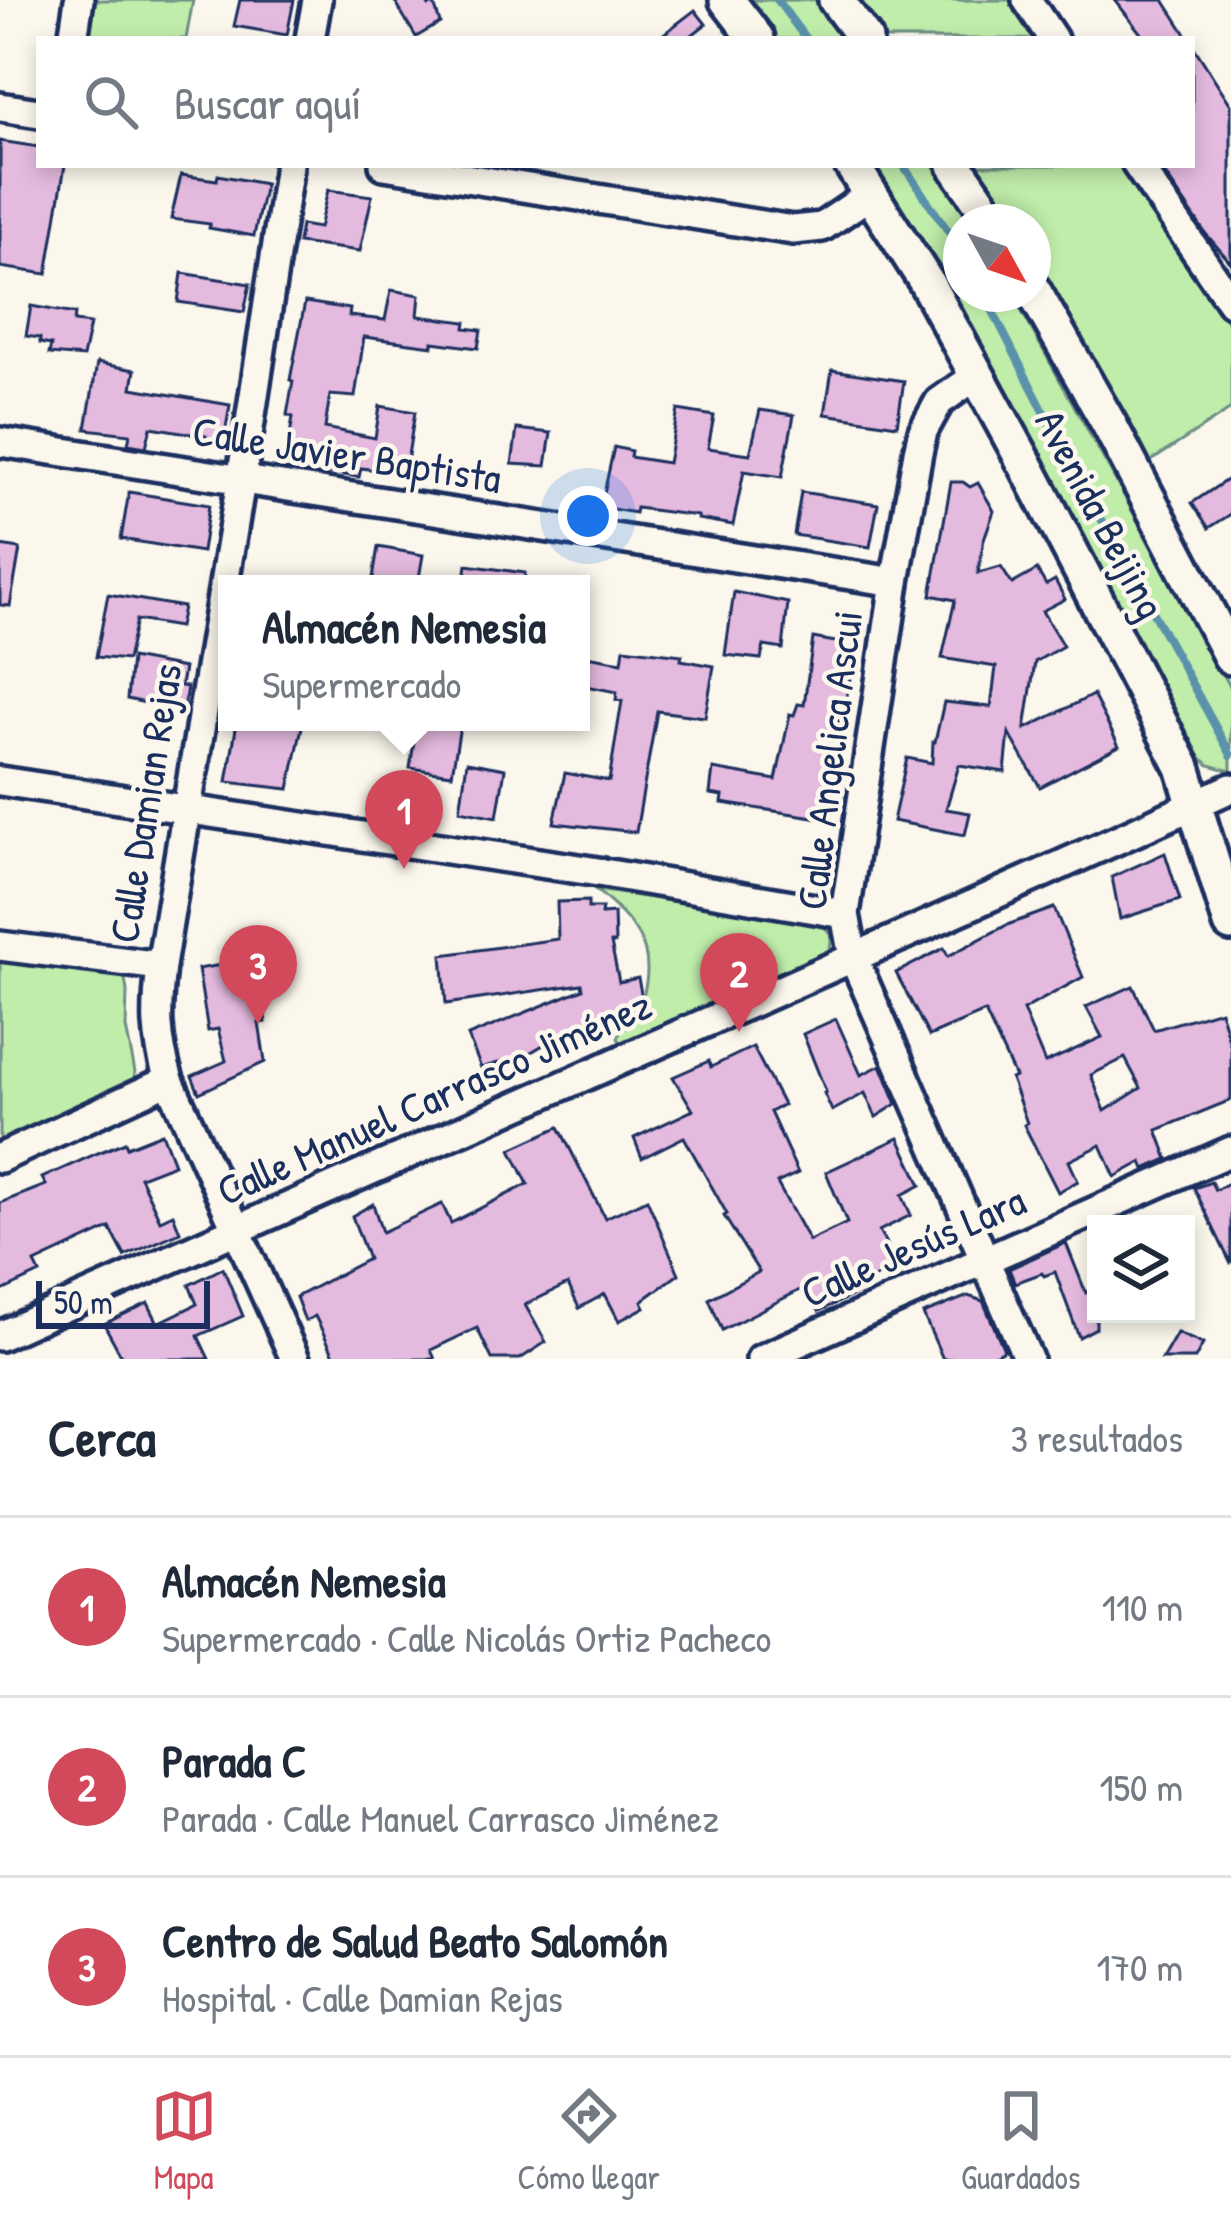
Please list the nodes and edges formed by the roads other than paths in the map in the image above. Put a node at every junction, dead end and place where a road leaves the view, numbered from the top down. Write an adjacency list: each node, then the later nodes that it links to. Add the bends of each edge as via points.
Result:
1 (79, 0): 6 (street)
2 (317, 0): 7 (street)
3 (727, 0): 8 (main road)
4 (836, 0): 9 (main road)
5 (1027, 0): 10 (street)
6 (73, 36)
7 (311, 36)
8 (755, 36)
9 (863, 36)
10 (1051, 36)
11 (0, 106): 12 (street)
12 (36, 112)
13 (289, 168): 23 (street, Calle Damian Rejas)
14 (403, 168): 17 (street, via 793,230 821,227)
15 (958, 168): 18 (main road)
16 (1139, 168): 19 (street)
17 (862, 179): 21 (main road, Avenida Beijing)
18 (982, 204)
19 (1231, 302)
20 (1045, 312): 27 (main road, Avenida Beijing)
21 (976, 376): 25 (street, Calle Angelica Ascui, via 939,402 923,430); 30 (main road, Avenida Beijing, via 1183,767)
22 (0, 442): 23 (street, Calle Javier Baptista)
23 (242, 481): 24 (street, Calle Damian Rejas); 25 (street, Calle Javier Baptista)
24 (226, 575)
25 (895, 582): 32 (street, Calle Angelica Ascui)
26 (218, 622): 31 (street, Calle Damian Rejas)
27 (1231, 656)
28 (0, 781): 31 (street)
29 (1231, 788): 30 (street, Calle Manuel Carrasco Jiménez)
30 (1193, 806): 33 (main road, Avenida Beijing); 35 (street, Calle Manuel Carrasco Jiménez)
31 (186, 811): 32 (street); 36 (street, Calle Damian Rejas)
32 (845, 914): 35 (street, Calle Angelica Ascui)
33 (1231, 924)
34 (0, 946): 36 (street)
35 (853, 957): 40 (street, Calle Manuel Carrasco Jiménez); 41 (street, Calle Angelica Ascui)
36 (161, 966): 37 (street, Calle Damian Rejas, via 158,1048)
37 (169, 1080): 39 (street); 40 (street, Calle Damian Rejas)
38 (1231, 1151): 41 (street, Calle Jesús Lara)
39 (0, 1158)
40 (236, 1228): 42 (street, Calle Manuel Carrasco Jiménez); 43 (street, Calle Damian Rejas)
41 (986, 1260): 44 (street, Calle Jesús Lara); 45 (street, Calle Angelica Ascui)
42 (0, 1336)
43 (296, 1359)
44 (761, 1359)
45 (1028, 1359)

